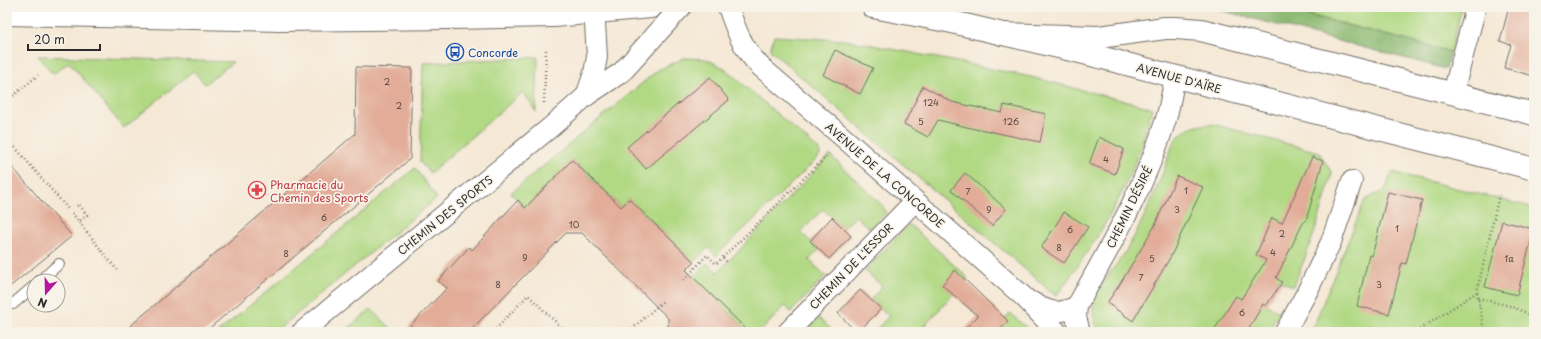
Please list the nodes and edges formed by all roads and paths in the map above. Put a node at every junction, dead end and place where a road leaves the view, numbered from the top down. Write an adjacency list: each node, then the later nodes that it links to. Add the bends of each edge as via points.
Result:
1 (651, 7): 6 (main road)
2 (681, 7): 13 (street, CHEMIN DES SPORTS, via 622,72)
3 (728, 7): 22 (street, AVENUE DE LA CONCORDE, via 738,36 751,58)
4 (873, 7): 8 (main road, AVENUE D'AÏRE)
5 (1476, 7): 12 (street)
6 (595, 10): 7 (main road, via 554,16 280,20); 13 (street, CHEMIN DES SPORTS, via 597,57)
7 (7, 14)
8 (1002, 34): 11 (main road, AVENUE D'AÏRE); 12 (main road, via 1099,37 1165,28 1187,28)
9 (546, 50): 15 (path)
10 (38, 75): 14 (path)
11 (1175, 77): 19 (main road, AVENUE D'AÏRE); 39 (street, CHEMIN DÉSIRÉ, via 1166,118 1145,177 1125,220)
12 (1453, 93): 16 (main road)
13 (586, 96): 41 (street, CHEMIN DES SPORTS)
14 (7, 101)
15 (544, 108)
16 (1534, 114)
17 (7, 138): 24 (path)
18 (831, 152): 27 (path)
19 (1534, 169)
20 (1352, 181): 48 (street, via 1332,242)
21 (1499, 195): 33 (path)
22 (915, 201): 35 (street, AVENUE DE LA CONCORDE); 45 (street, CHEMIN DE L'ESSOR)
23 (77, 206): 26 (path, via 79,204 87,215)
24 (68, 209)
25 (72, 213): 26 (path)
26 (79, 222): 30 (path)
27 (723, 258): 28 (path); 32 (path, via 716,264 707,256)
28 (727, 262)
29 (59, 264): 31 (lane)
30 (117, 270)
31 (49, 273)
32 (684, 280)
33 (1477, 292): 36 (path); 49 (path)
34 (26, 293): 38 (lane)
35 (1025, 298): 39 (street, via 1055,313); 46 (street, AVENUE DE LA CONCORDE)
36 (1478, 298): 40 (path, via 1510,306); 50 (path)
37 (663, 301): 44 (path)
38 (13, 304)
39 (1078, 306): 47 (street, CHEMIN DÉSIRÉ, via 1076,317)
40 (1534, 316)
41 (302, 332)
42 (493, 332): 43 (path, via 528,295)
43 (566, 332)
44 (629, 332)
45 (788, 332)
46 (1057, 332)
47 (1080, 332)
48 (1284, 332)
49 (1416, 332)
50 (1486, 332)

